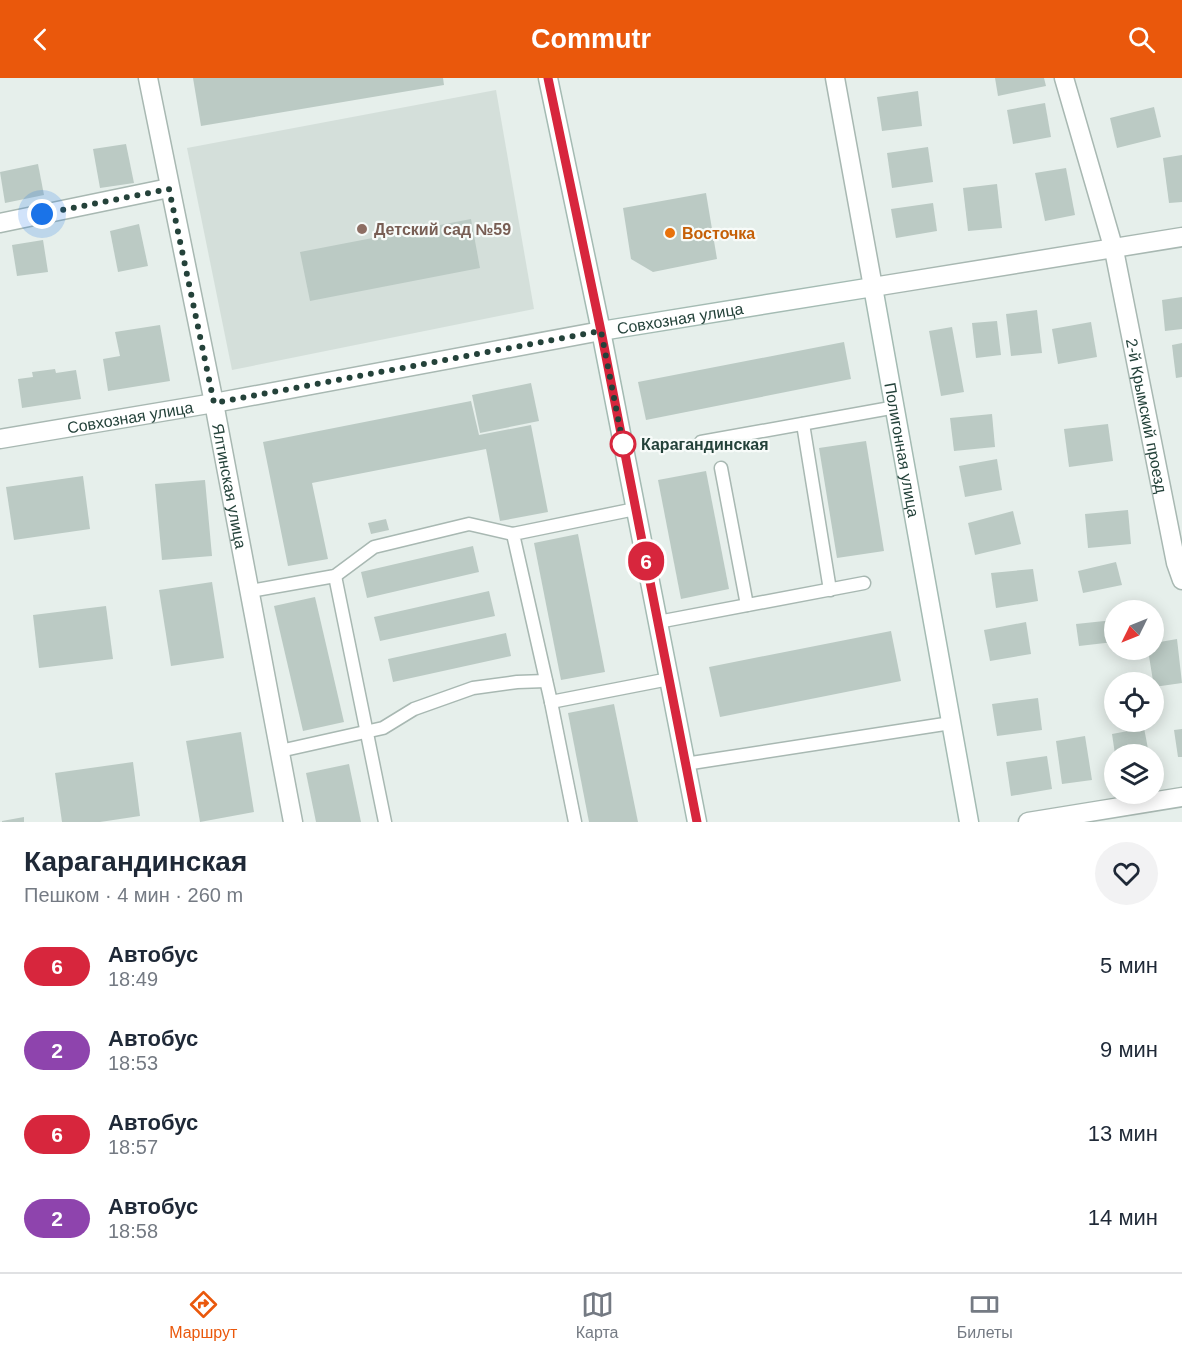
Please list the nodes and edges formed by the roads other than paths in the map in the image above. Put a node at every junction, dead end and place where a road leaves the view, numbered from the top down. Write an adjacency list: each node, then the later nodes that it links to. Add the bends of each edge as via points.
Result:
1 (148, 78): 5 (street, Ялтинская улица)
2 (548, 78): 10 (street)
3 (835, 78): 9 (street, Полигонная улица)
4 (1064, 78): 8 (street, 2-й Крымский проезд)
5 (169, 189): 6 (street); 11 (street, Ялтинская улица)
6 (0, 223)
7 (1182, 237): 8 (street, Совхозная улица)
8 (1114, 250): 9 (street, Совхозная улица); 20 (street, 2-й Крымский проезд)
9 (873, 287): 10 (street, Совхозная улица); 12 (street, Полигонная улица)
10 (601, 331): 11 (street, Совхозная улица); 17 (street)
11 (214, 403): 14 (street, Совхозная улица); 23 (street, Ялтинская улица)
12 (896, 407): 13 (lane); 29 (street, Полигонная улица)
13 (803, 424): 15 (lane); 22 (lane)
14 (0, 439)
15 (701, 442)
16 (721, 468): 24 (lane)
17 (635, 509): 18 (lane); 25 (street)
18 (513, 534): 19 (lane, via 469,524 374,547); 27 (lane)
19 (335, 576): 23 (lane); 30 (lane)
20 (1182, 580)
21 (864, 583): 22 (lane)
22 (830, 590): 24 (lane)
23 (250, 591): 31 (street, Ялтинская улица)
24 (747, 605): 25 (lane)
25 (658, 622): 26 (street)
26 (669, 679): 28 (lane); 32 (street)
27 (546, 681): 28 (lane); 30 (lane, via 473,688 414,708 383,728)
28 (551, 702): 36 (lane)
29 (951, 723): 32 (lane); 38 (street, Полигонная улица)
30 (367, 733): 31 (lane); 35 (lane)
31 (280, 751): 34 (street, Ялтинская улица)
32 (685, 764): 37 (street)
33 (1182, 797): 39 (street)
34 (293, 822)
35 (385, 822)
36 (574, 822)
37 (697, 822)
38 (969, 822)
39 (1028, 822)

